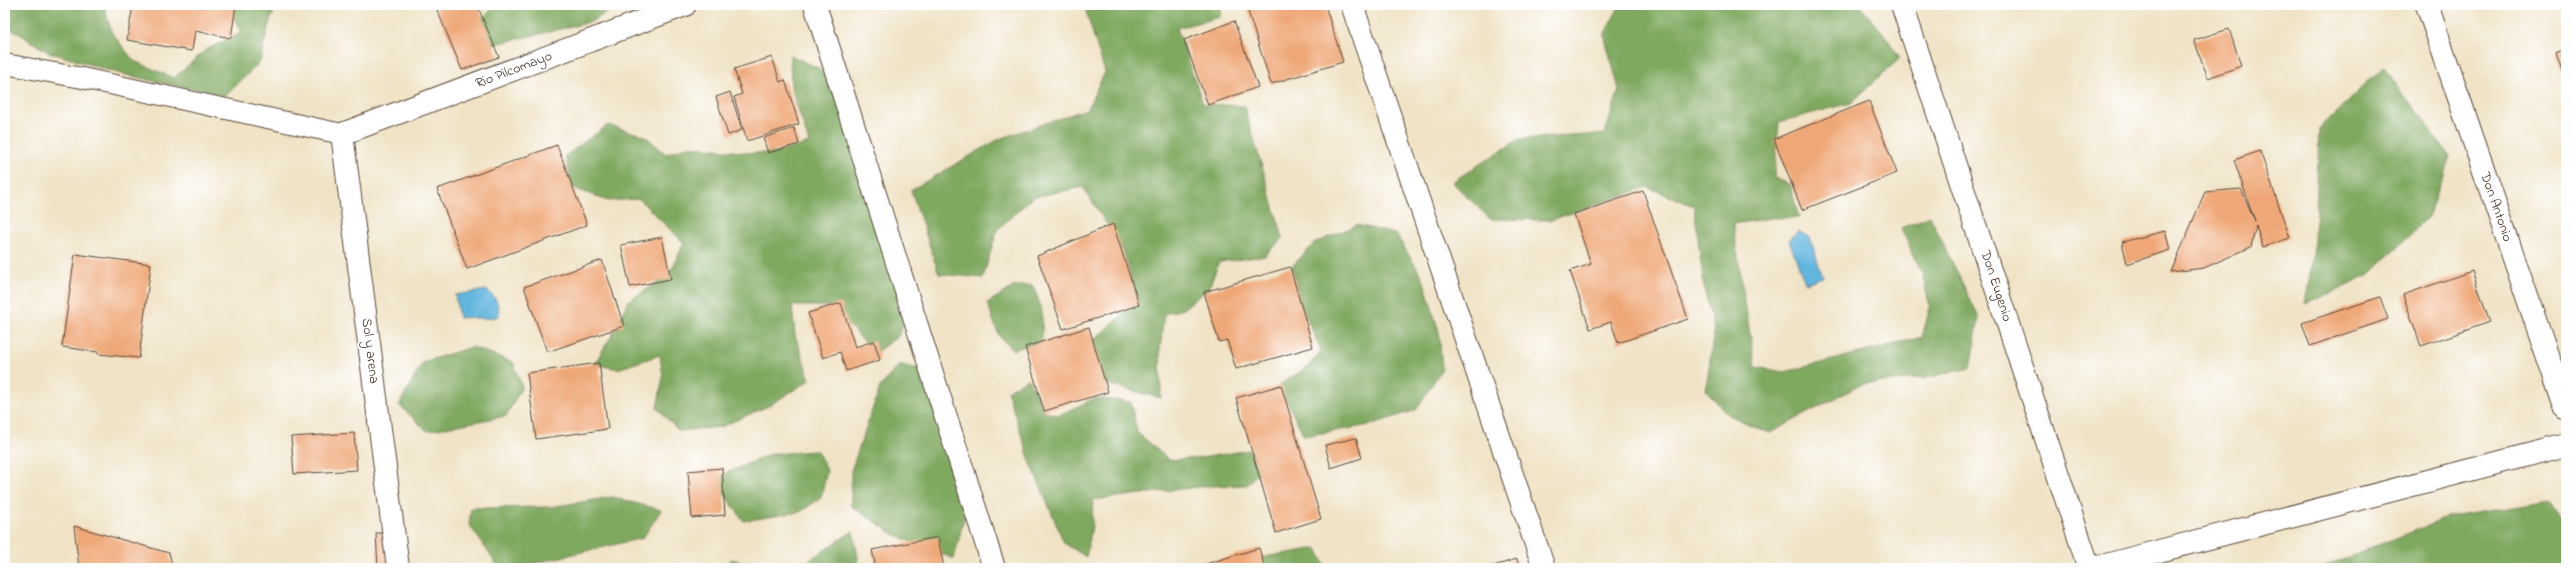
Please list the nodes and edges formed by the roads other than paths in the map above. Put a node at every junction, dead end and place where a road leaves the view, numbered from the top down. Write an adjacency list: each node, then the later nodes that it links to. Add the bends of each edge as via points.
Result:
1 (686, 5): 7 (street, Rio Pilcomayo)
2 (815, 5): 11 (street)
3 (1352, 5): 12 (street)
4 (1902, 5): 13 (street, Don Eugenio)
5 (2426, 5): 8 (street, Don Antonio)
6 (5, 64): 7 (lane)
7 (342, 134): 10 (street, Sol y arena)
8 (2566, 410)
9 (2566, 444): 14 (street)
10 (398, 568)
11 (994, 568)
12 (1544, 568)
13 (2090, 568)
14 (2094, 568)

